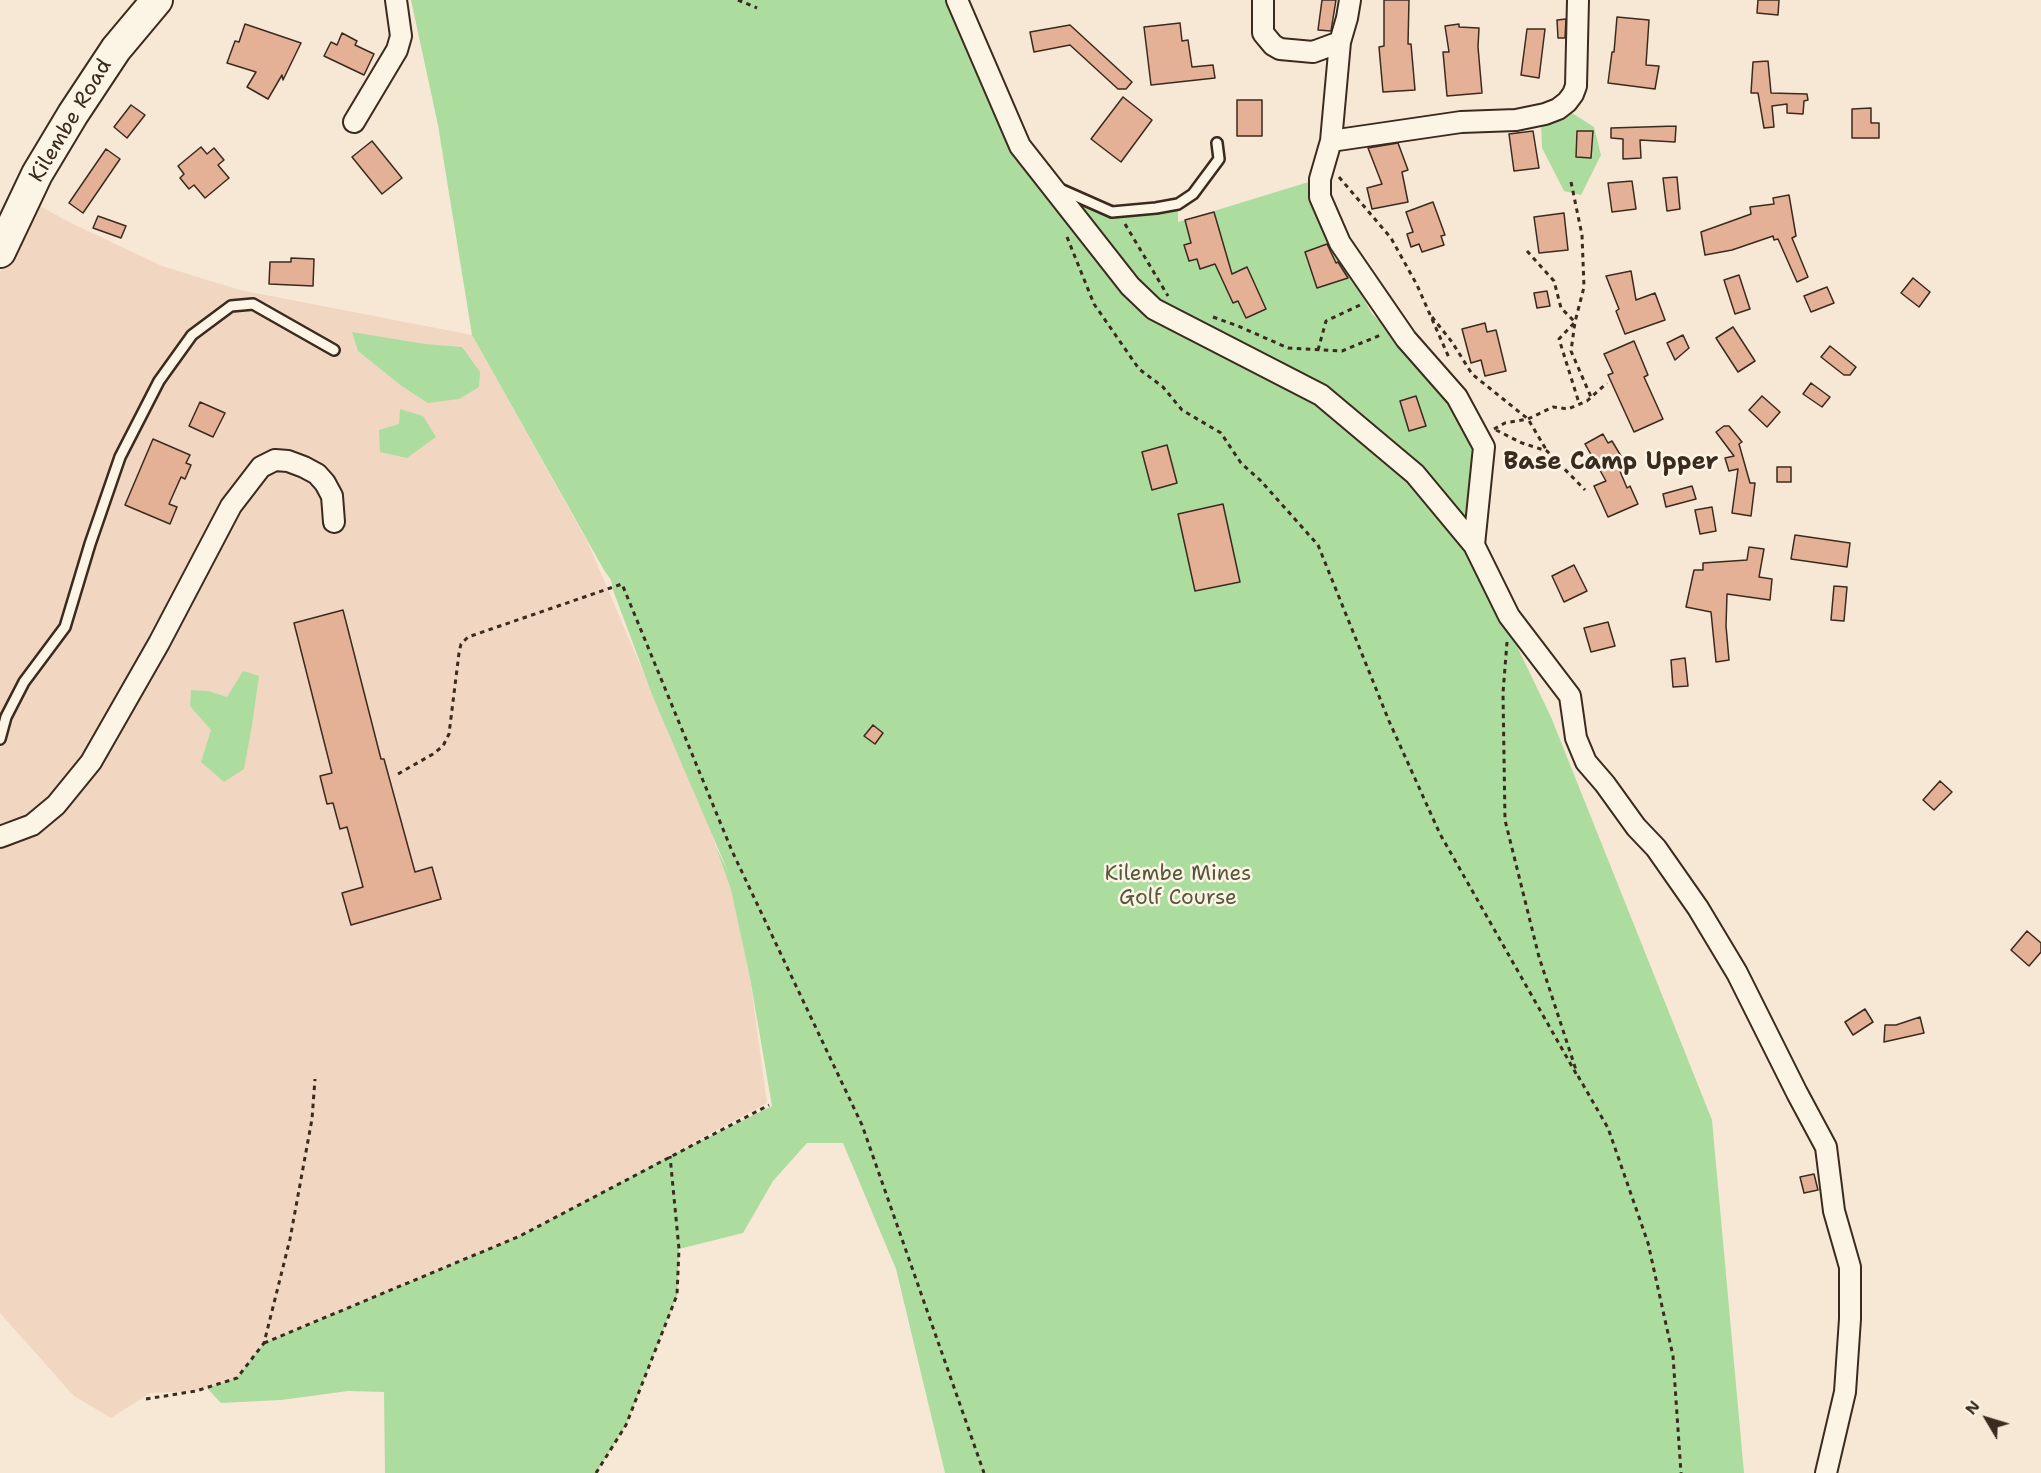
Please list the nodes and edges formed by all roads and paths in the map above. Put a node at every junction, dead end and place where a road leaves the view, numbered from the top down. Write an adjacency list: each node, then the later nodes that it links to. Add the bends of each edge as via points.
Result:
1 (157, 0): 19 (main road, Kilembe Road, via 116,49 73,114 37,174)
2 (396, 0): 10 (street, via 401,36 397,50)
3 (738, 0): 8 (path)
4 (957, 0): 15 (street, via 1020,146)
5 (1263, 0): 9 (street, via 1263,33 1280,49 1313,52)
6 (1350, 0): 9 (street)
7 (1578, 0): 11 (street, via 1576,86 1558,109 1516,120 1461,122)
8 (757, 8)
9 (1340, 42): 11 (street)
10 (354, 122)
11 (1331, 141): 13 (street)
12 (1217, 143): 16 (lane, via 1218,159 1193,194 1178,204)
13 (1326, 162): 20 (street, via 1320,196 1340,243); 22 (path, via 1391,238)
14 (1572, 182): 24 (path, via 1582,235 1584,287)
15 (1050, 184): 16 (lane); 38 (street, via 1130,286 1154,309 1321,395 1415,474)
16 (1119, 212): 21 (path)
17 (1063, 227): 43 (path, via 1094,304 1139,369 1163,387 1182,410 1221,433 1241,463 1318,545 1389,721 1440,834)
18 (1527, 251): 24 (path, via 1554,281 1561,308)
19 (0, 252)
20 (1376, 296): 25 (street); 27 (path, via 1326,321)
21 (1173, 303)
22 (1430, 314): 28 (path); 32 (path, via 1472,374)
23 (1205, 315): 27 (path, via 1288,348)
24 (1575, 322): 30 (path, via 1571,351); 31 (path, via 1559,339)
25 (1398, 328): 27 (path, via 1342,351); 34 (street, via 1457,397)
26 (334, 350): 40 (lane, via 253,304 231,306 192,334 159,381 120,457 65,627 24,682 6,717)
27 (1318, 350)
28 (1452, 366)
29 (1607, 383): 30 (path)
30 (1591, 397): 31 (path)
31 (1579, 403): 32 (path, via 1568,409 1553,407)
32 (1528, 419): 33 (path); 35 (path)
33 (1494, 429): 34 (path); 35 (path)
34 (1484, 447): 38 (street)
35 (1547, 451): 36 (path)
36 (1585, 490)
37 (334, 522): 42 (street, via 332,496 317,474 288,461 274,460 261,467 231,507 91,762 56,805 32,825)
38 (1474, 545): 39 (street)
39 (1509, 616): 43 (path, via 1503,693 1505,820 1539,957); 52 (street, via 1570,696 1576,738 1586,762 1656,848 1737,973 1826,1147 1834,1211 1850,1267 1845,1392)
40 (0, 739)
41 (399, 774): 50 (path, via 443,746 449,734 461,644 468,637 622,584 732,851 862,1125)
42 (0, 837)
43 (1578, 1077): 51 (path, via 1608,1128 1648,1243 1674,1356)
44 (315, 1079): 47 (path, via 312,1119 290,1239)
45 (769, 1106): 46 (path)
46 (670, 1156): 47 (path, via 520,1236); 49 (path, via 679,1248 677,1295 626,1425)
47 (264, 1343): 48 (path, via 237,1378 196,1391)
48 (146, 1399)
49 (596, 1473)
50 (984, 1473)
51 (1681, 1473)
52 (1826, 1473)

